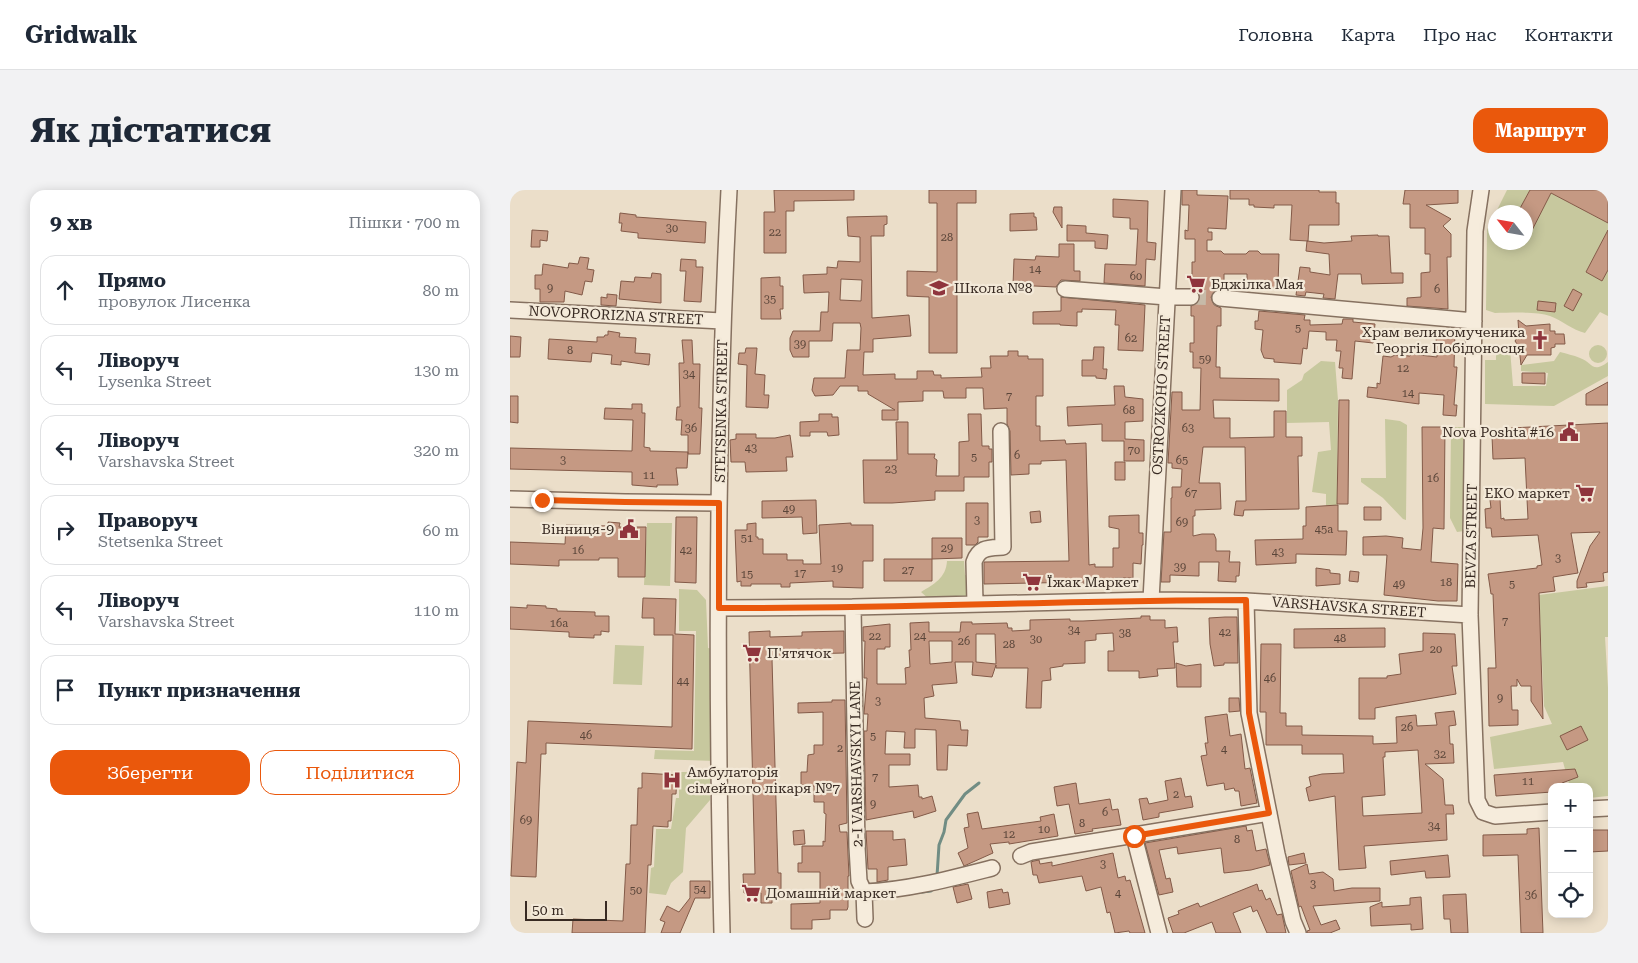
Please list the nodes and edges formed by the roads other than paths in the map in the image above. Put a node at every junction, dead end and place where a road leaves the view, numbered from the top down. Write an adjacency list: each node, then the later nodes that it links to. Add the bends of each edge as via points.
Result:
1 (728, 190): 9 (street, STETSENKA STREET)
2 (1173, 190): 5 (street, OSTROZKOHO STREET)
3 (1481, 190): 10 (street, BEVZA STREET, via 1475,231)
4 (1065, 289): 5 (street)
5 (1167, 297): 6 (street); 14 (street, OSTROZKOHO STREET)
6 (1191, 297)
7 (1220, 298): 10 (street)
8 (510, 310): 9 (street, NOVOPRORIZNA STREET)
9 (722, 321): 13 (street, STETSENKA STREET)
10 (1474, 321): 19 (street, BEVZA STREET)
11 (1001, 431): 16 (street, via 1003,547 986,548 976,556)
12 (510, 498): 13 (street)
13 (719, 503): 17 (street, STETSENKA STREET)
14 (1151, 600): 15 (street, VARSHAVSKA STREET); 16 (street, VARSHAVSKA STREET)
15 (1246, 600): 19 (street, VARSHAVSKA STREET); 23 (street, via 1249,713)
16 (975, 604): 18 (street, VARSHAVSKA STREET)
17 (719, 608): 18 (street, VARSHAVSKA STREET); 29 (street, STETSENKA STREET)
18 (853, 608): 27 (street, 2-I VARSHAVSKYI LANE, via 857,848 859,881)
19 (1470, 615): 22 (street, BEVZA STREET, via 1477,800 1482,812 1495,816)
20 (1608, 808): 21 (street)
21 (1593, 809)
22 (1548, 812)
23 (1269, 813): 24 (street); 31 (street)
24 (1134, 836): 25 (street); 30 (street)
25 (1021, 856)
26 (992, 868): 27 (street, via 936,883)
27 (864, 892): 28 (street, 2-I VARSHAVSKYI LANE)
28 (865, 919)
29 (722, 933)
30 (1159, 933)
31 (1298, 933)

